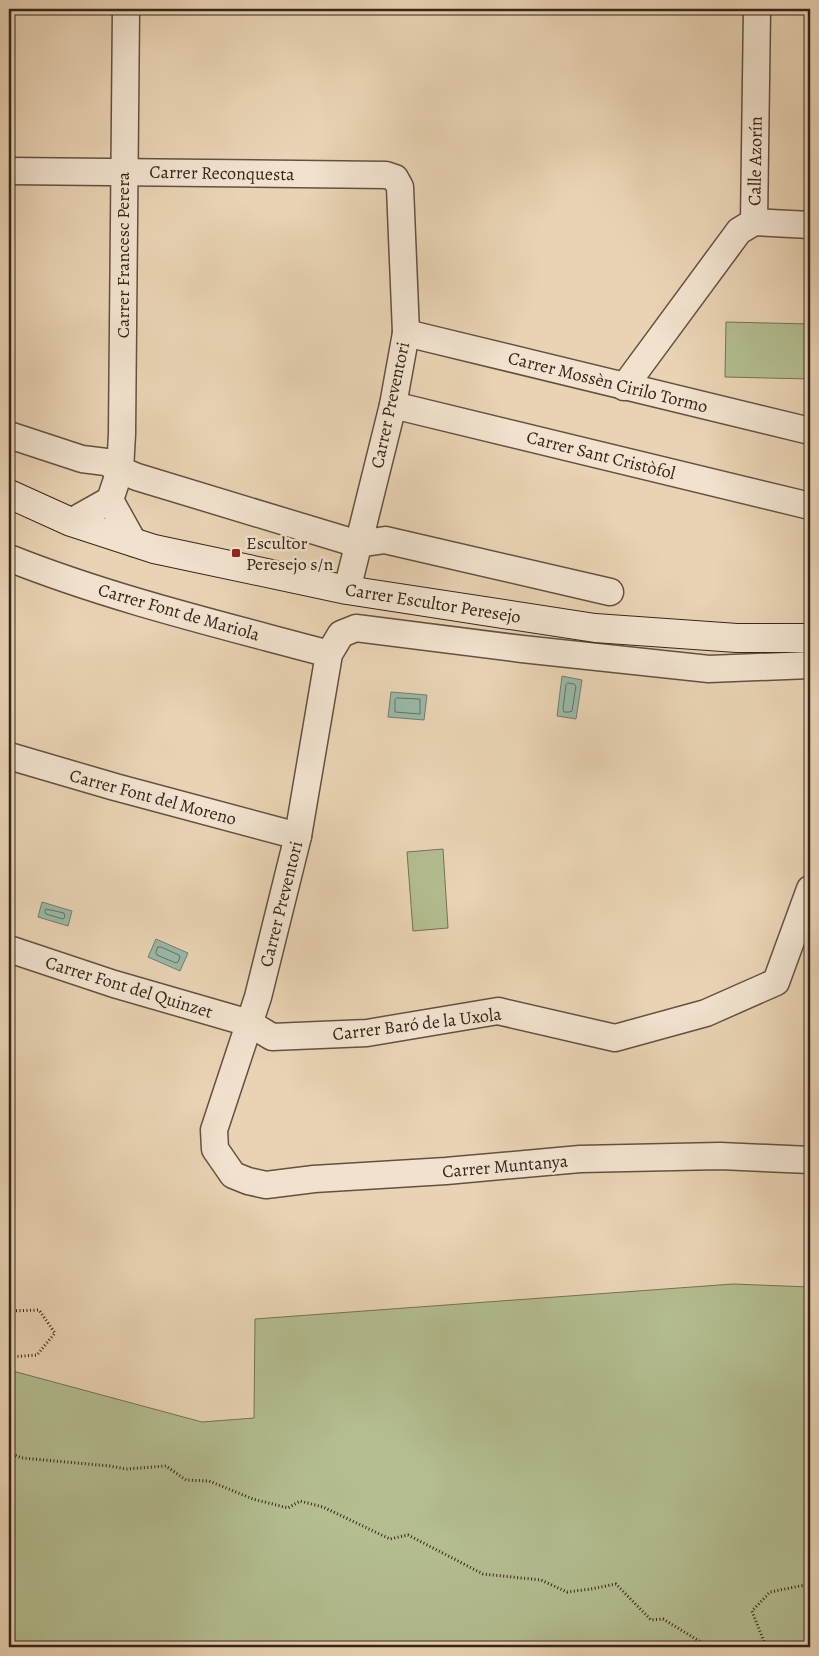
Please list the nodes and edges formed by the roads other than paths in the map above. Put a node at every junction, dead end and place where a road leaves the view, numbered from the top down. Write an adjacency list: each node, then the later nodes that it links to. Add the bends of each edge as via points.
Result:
1 (126, 9): 4 (street, Carrer Francesc Perera)
2 (758, 9): 6 (street, Calle Azorín)
3 (9, 171): 4 (street, Carrer Reconquesta)
4 (124, 172): 5 (street, Carrer Reconquesta, via 386,175 395,178); 13 (street, Carrer Francesc Perera)
5 (400, 187): 8 (street, Carrer Preventori)
6 (754, 222): 7 (street); 9 (street, Calle Azorín, via 739,231)
7 (810, 225)
8 (406, 333): 9 (street, Carrer Mossèn Cirilo Tormo); 10 (street, Carrer Preventori)
9 (624, 387): 11 (street, Carrer Mossèn Cirilo Tormo)
10 (393, 405): 16 (street, Carrer Sant Cristòfol); 19 (street, Carrer Preventori)
11 (810, 431)
12 (9, 435): 13 (street, via 82,459 106,462)
13 (120, 470): 15 (street, Carrer Francesc Perera); 19 (street)
14 (9, 494): 17 (street, Carrer Escultor Peresejo)
15 (110, 500): 17 (street); 18 (street)
16 (810, 506)
17 (70, 522): 18 (street, Carrer Escultor Peresejo)
18 (134, 543): 21 (street, Carrer Escultor Peresejo, via 176,555)
19 (358, 544): 21 (street, Carrer Preventori); 22 (street, via 385,540)
20 (9, 558): 24 (street, Carrer Font de Mariola, via 99,590)
21 (347, 590): 23 (street, Carrer Escultor Peresejo, via 595,628 737,638)
22 (610, 592)
23 (810, 638)
24 (336, 644): 25 (street, Carrer Escultor Peresejo, via 356,628 709,669); 27 (street, Carrer Preventori)
25 (810, 665)
26 (9, 756): 27 (street, Carrer Font del Moreno)
27 (298, 836): 30 (street, Carrer Preventori)
28 (810, 889): 30 (street, Carrer Baró de la Uxola, via 776,982 706,1013 614,1038 498,1011 367,1033 272,1037)
29 (9, 949): 30 (street, Carrer Font del Quinzet, via 114,984)
30 (249, 1023): 31 (street, Carrer Preventori, via 214,1130)
31 (215, 1149): 32 (street, Carrer Muntanya, via 233,1175 266,1185 580,1159 720,1156)
32 (810, 1160)

